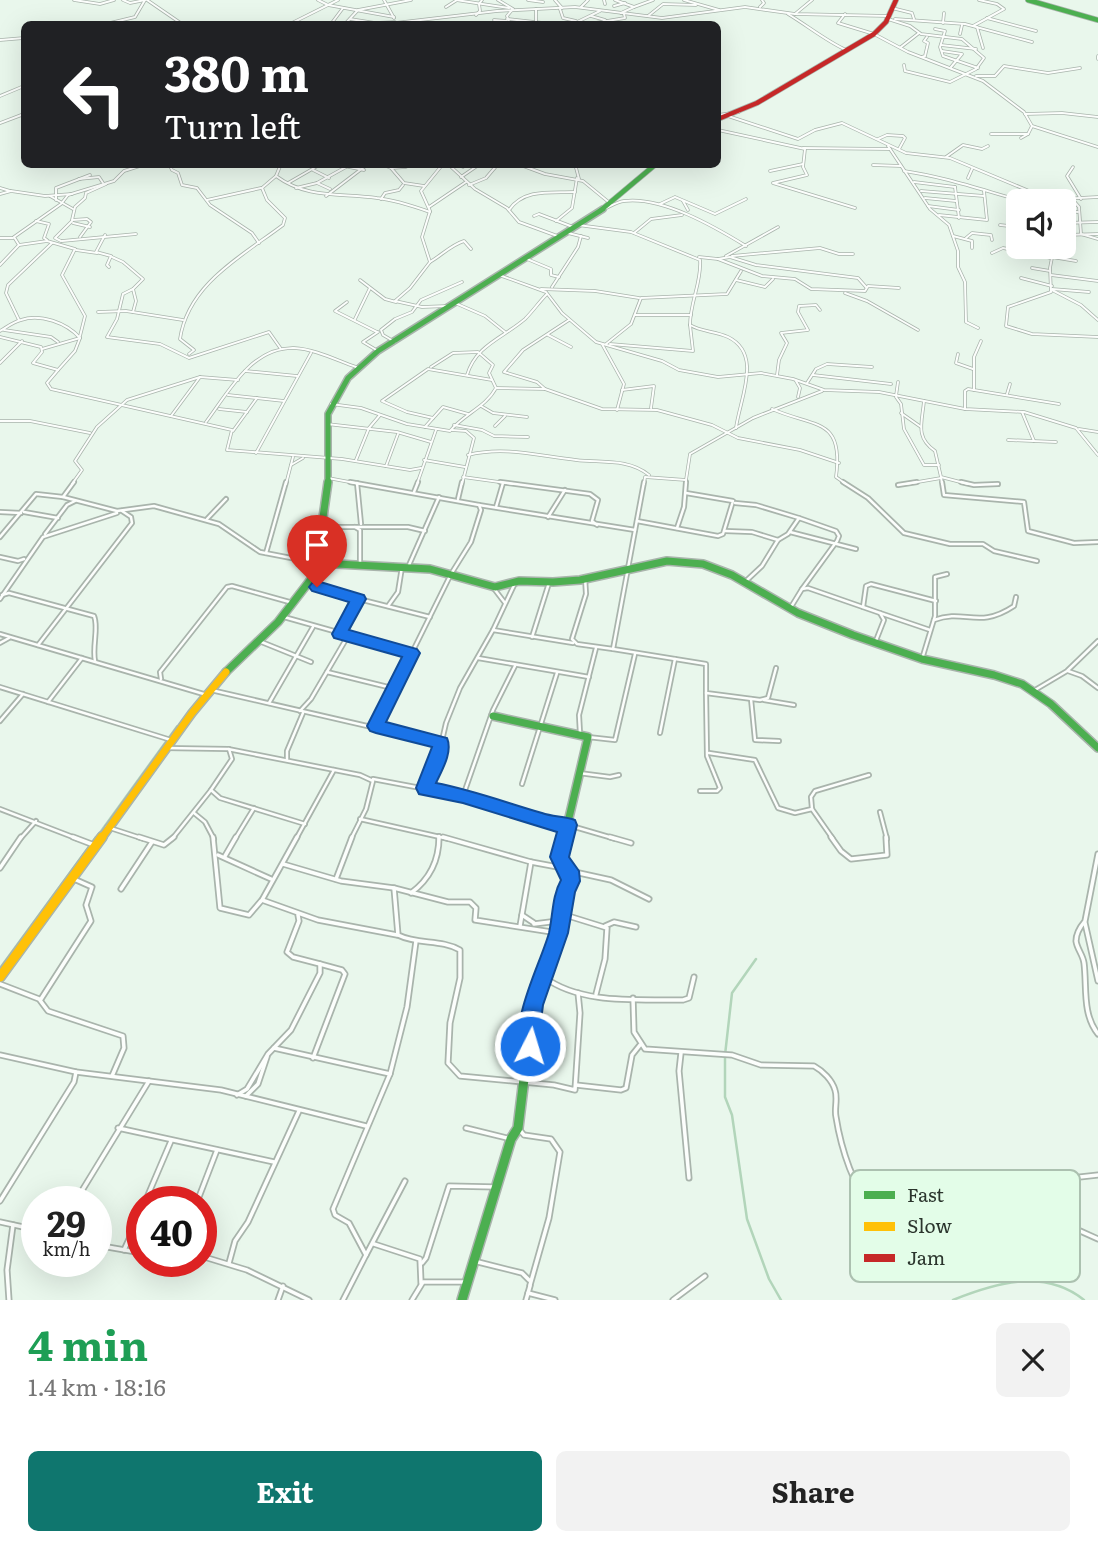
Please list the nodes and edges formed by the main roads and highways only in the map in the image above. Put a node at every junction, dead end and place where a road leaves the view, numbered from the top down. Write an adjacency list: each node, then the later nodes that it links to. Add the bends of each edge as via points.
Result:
1 (896, 0): 5 (main road, via 890,16 874,34 739,112)
2 (1029, 0): 3 (main road)
3 (1049, 3): 4 (main road)
4 (1098, 20)
5 (721, 117)
6 (652, 168): 7 (main road, via 564,235 356,367 331,404 327,424 325,527)
7 (318, 563): 9 (main road, via 405,564 498,587 507,580 549,583 668,560 694,562 746,582 789,610 922,659 993,674 1034,691); 10 (main road, via 310,582 282,617 171,740)
8 (493, 716): 11 (main road, via 584,736 560,857 571,881 533,1005 518,1128)
9 (1098, 748)
10 (0, 977)
11 (462, 1300)

